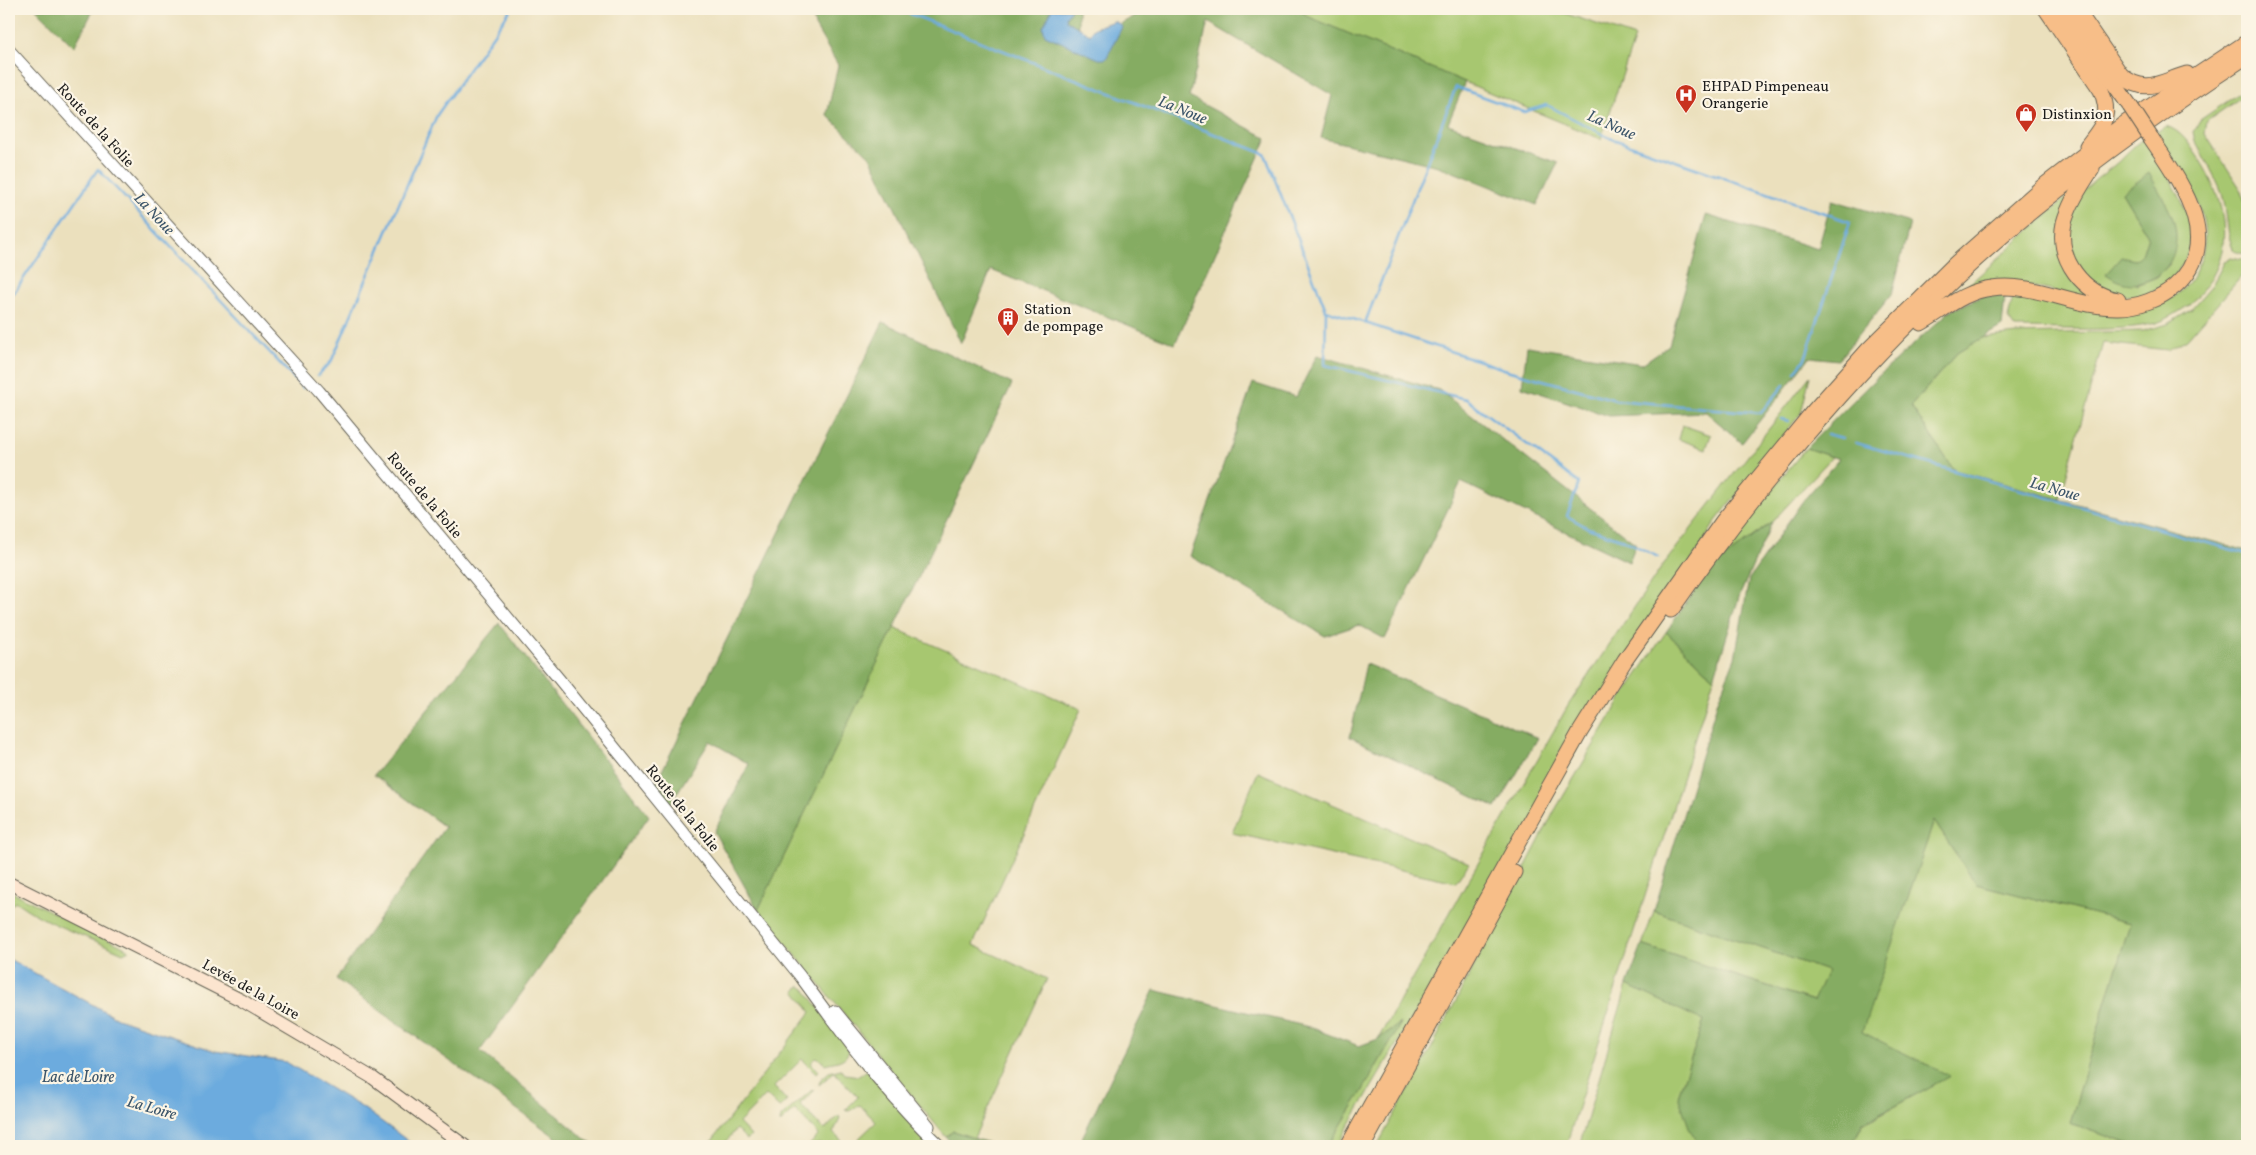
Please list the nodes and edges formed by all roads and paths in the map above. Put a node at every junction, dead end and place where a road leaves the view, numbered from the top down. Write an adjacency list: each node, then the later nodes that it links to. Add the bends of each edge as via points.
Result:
1 (2046, 9): 9 (highway, via 2106,101 2105,121)
2 (2061, 9): 10 (highway, bridge, via 2130,106 2191,205 2198,241 2190,268 2179,282)
3 (2076, 9): 7 (highway, via 2121,75 2136,85 2153,86)
4 (2247, 42): 7 (highway)
5 (9, 50): 15 (street, Route de la Folie, via 319,391 800,976 871,1054 913,1105)
6 (2247, 56): 8 (highway)
7 (2206, 69): 9 (highway, via 2124,124)
8 (2108, 151): 10 (highway, via 2092,170 2068,211 2063,226 2068,263 2079,279 2100,294 2125,301); 11 (highway, via 1964,271)
9 (2074, 163): 13 (highway, via 1963,256 1898,318 1812,413 1722,521 1625,660 1580,732)
10 (2158, 298): 11 (highway, via 2117,308 2028,288 1990,288 1950,303)
11 (1896, 338): 13 (highway, via 1763,488 1642,652 1587,741 1376,1123)
12 (9, 883): 14 (main road, Levée de la Loire, via 241,1000 373,1078)
13 (1355, 1145)
14 (465, 1146)
15 (941, 1146)

